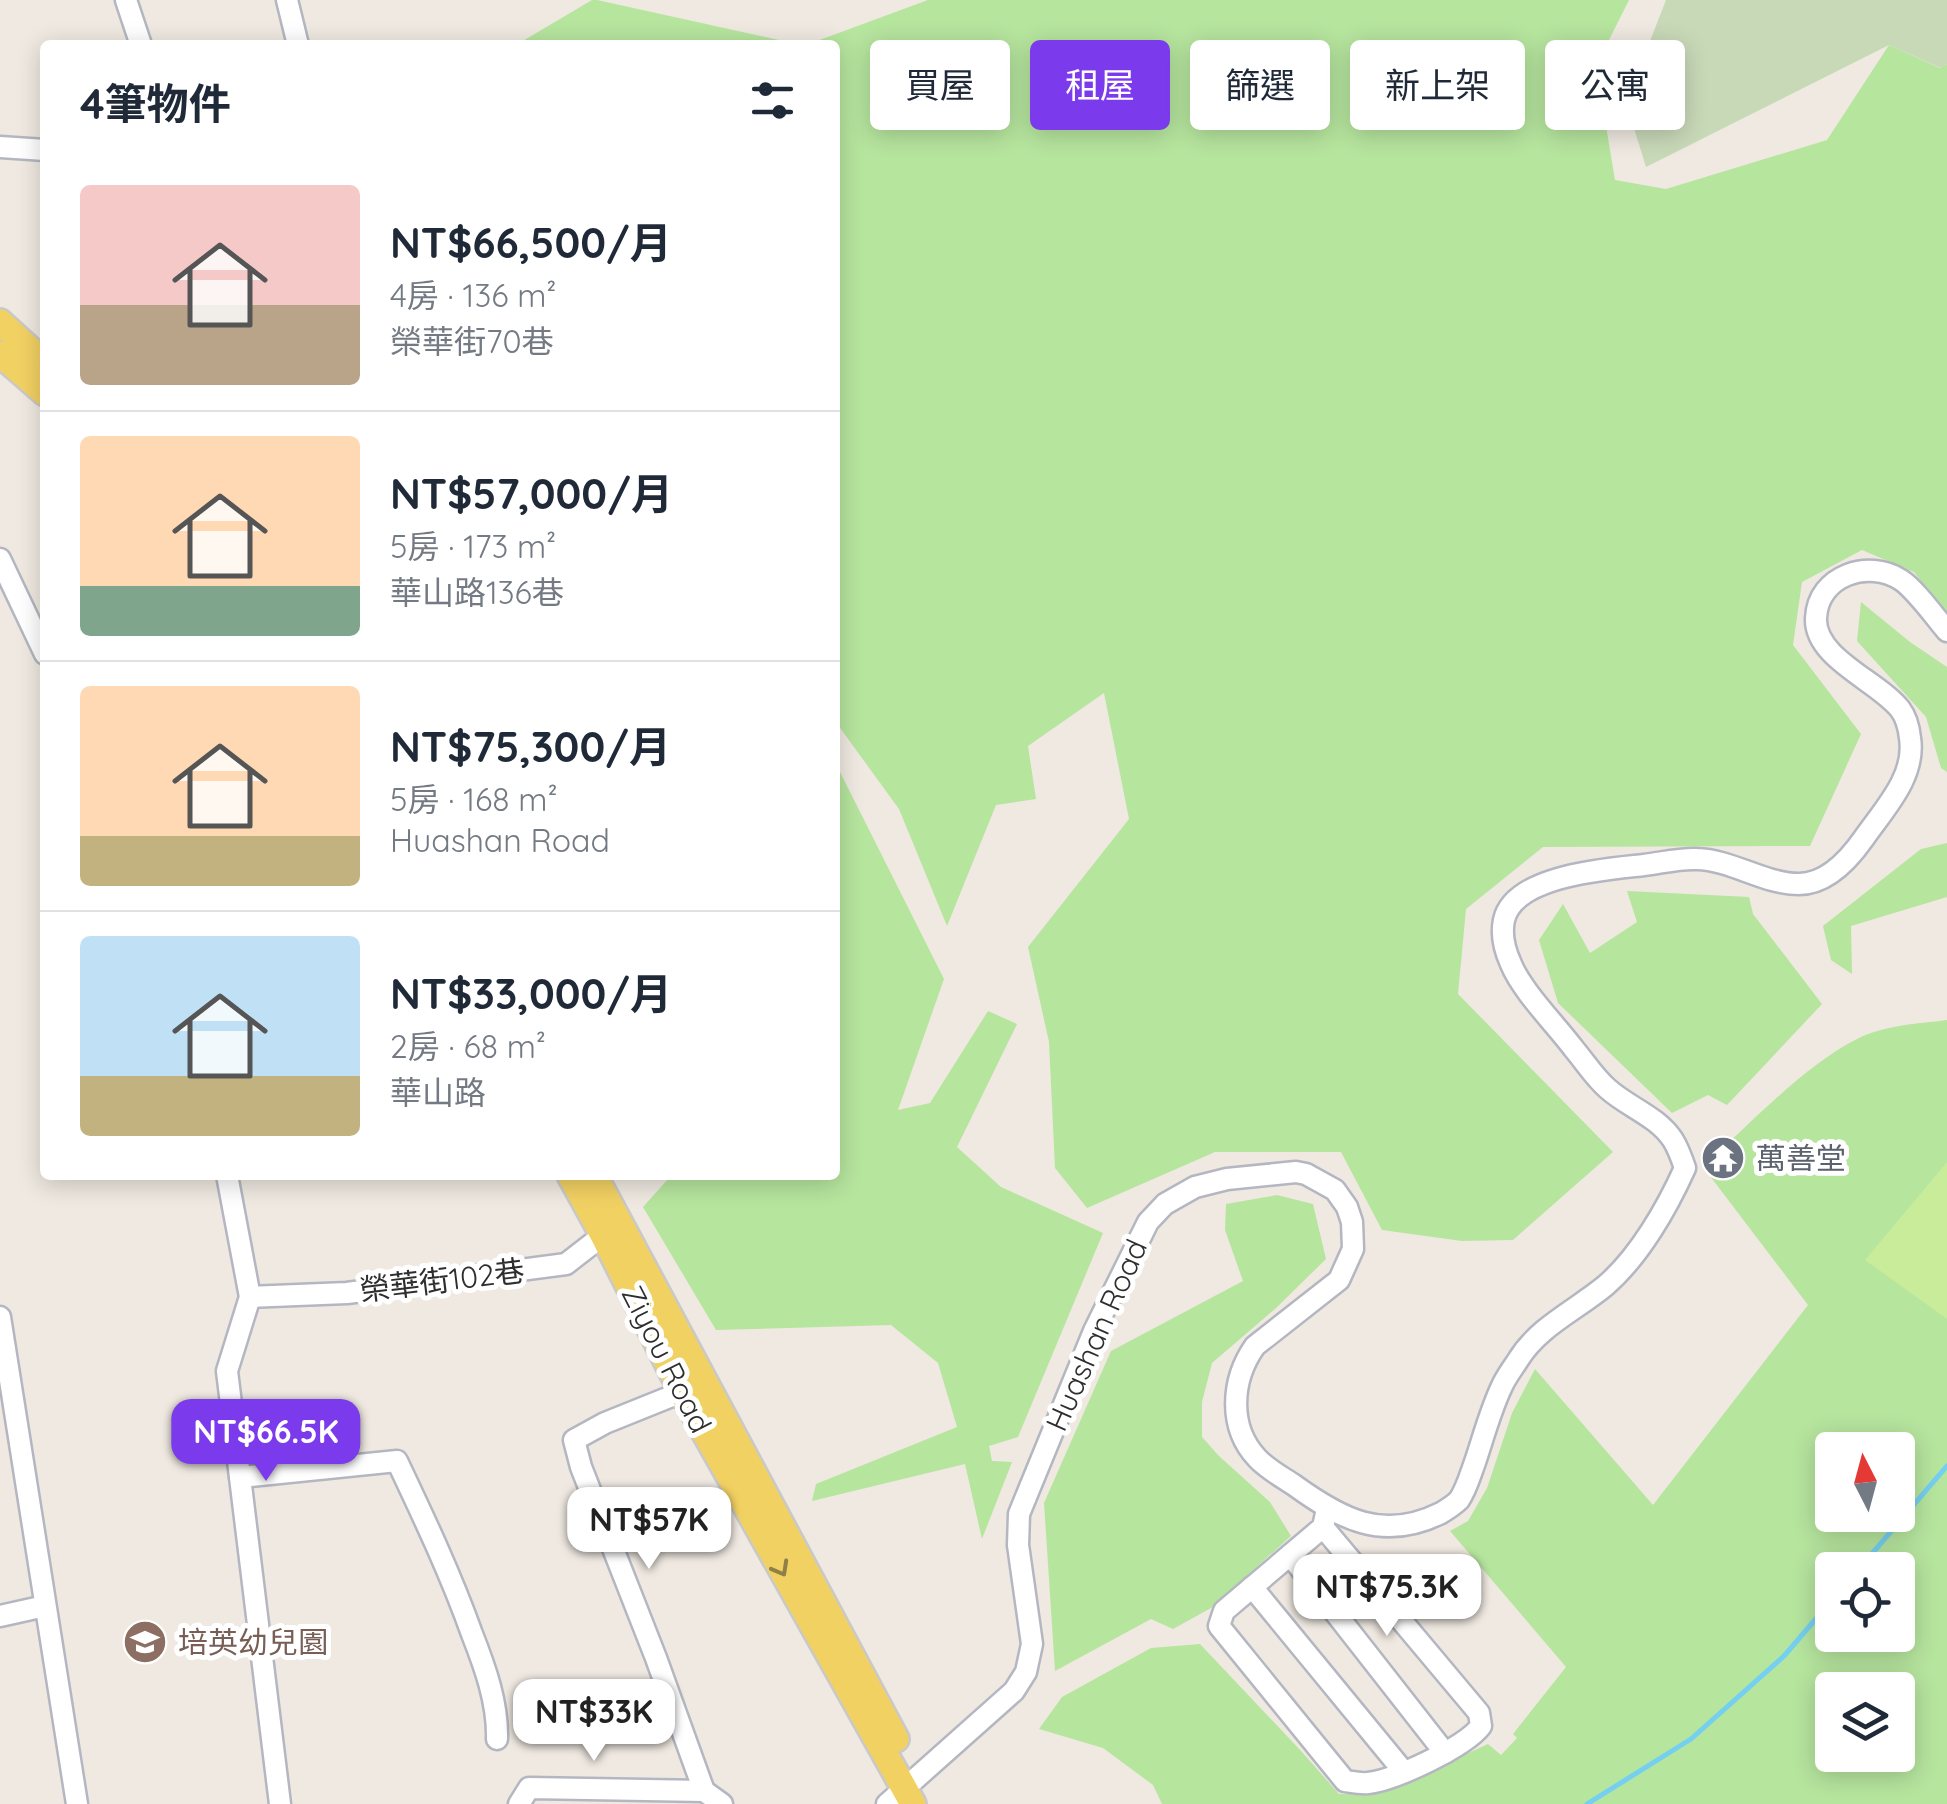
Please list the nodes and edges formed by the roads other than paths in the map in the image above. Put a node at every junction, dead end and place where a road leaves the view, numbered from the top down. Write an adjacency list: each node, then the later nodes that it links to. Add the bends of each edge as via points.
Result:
1 (126, 0): 3 (street)
2 (286, 0): 4 (street)
3 (139, 40)
4 (297, 40)
5 (0, 147): 6 (street)
6 (40, 150)
7 (0, 322): 9 (main road)
8 (0, 354): 10 (main road)
9 (40, 358)
10 (40, 390)
11 (0, 559): 13 (street)
12 (1947, 630): 22 (street, Huashan Road, via 1902,581 1879,571 1850,572 1820,601 1816,620 1823,644 1900,709 1911,743 1906,776 1856,850 1828,876 1781,882 1697,859 1552,880 1512,904 1503,939 1511,967 1606,1088 1674,1140 1685,1168 1642,1244 1606,1285 1523,1352 1502,1386 1459,1500 1403,1527)
13 (40, 643)
14 (228, 1180): 18 (street)
15 (574, 1180): 17 (main road, Ziyou Road)
16 (596, 1180): 17 (main road, Ziyou Road)
17 (612, 1228): 18 (street, 榮華街102巷, via 566,1264 347,1292); 20 (main road, Ziyou Road); 31 (main road, Ziyou Road)
18 (250, 1297): 21 (street, via 227,1371)
19 (0, 1317): 25 (street)
20 (682, 1392): 30 (street, via 574,1440); 31 (main road, Ziyou Road, one-way to 31)
21 (240, 1477): 27 (street, via 397,1461 480,1654); 33 (street)
22 (1325, 1518): 23 (street); 28 (street, via 1479,1713 1476,1733); 31 (street, Huashan Road, via 1244,1442 1236,1391 1255,1346 1339,1280 1353,1249 1347,1207 1336,1190 1296,1172 1194,1187 1148,1222 1018,1514 1032,1644 1026,1672 1014,1692)
23 (1290, 1555): 24 (street); 28 (street)
24 (1252, 1587): 29 (street); 29 (street, via 1224,1611 1219,1626 1344,1781 1368,1784)
25 (45, 1606): 26 (street); 32 (street)
26 (0, 1616)
27 (497, 1740)
28 (1444, 1753): 29 (street)
29 (1404, 1772)
30 (704, 1790): 34 (street, via 529,1788); 35 (street)
31 (905, 1794): 36 (main road, Ziyou Road)
32 (77, 1804)
33 (280, 1804)
34 (520, 1804)
35 (722, 1804)
36 (932, 1804)

